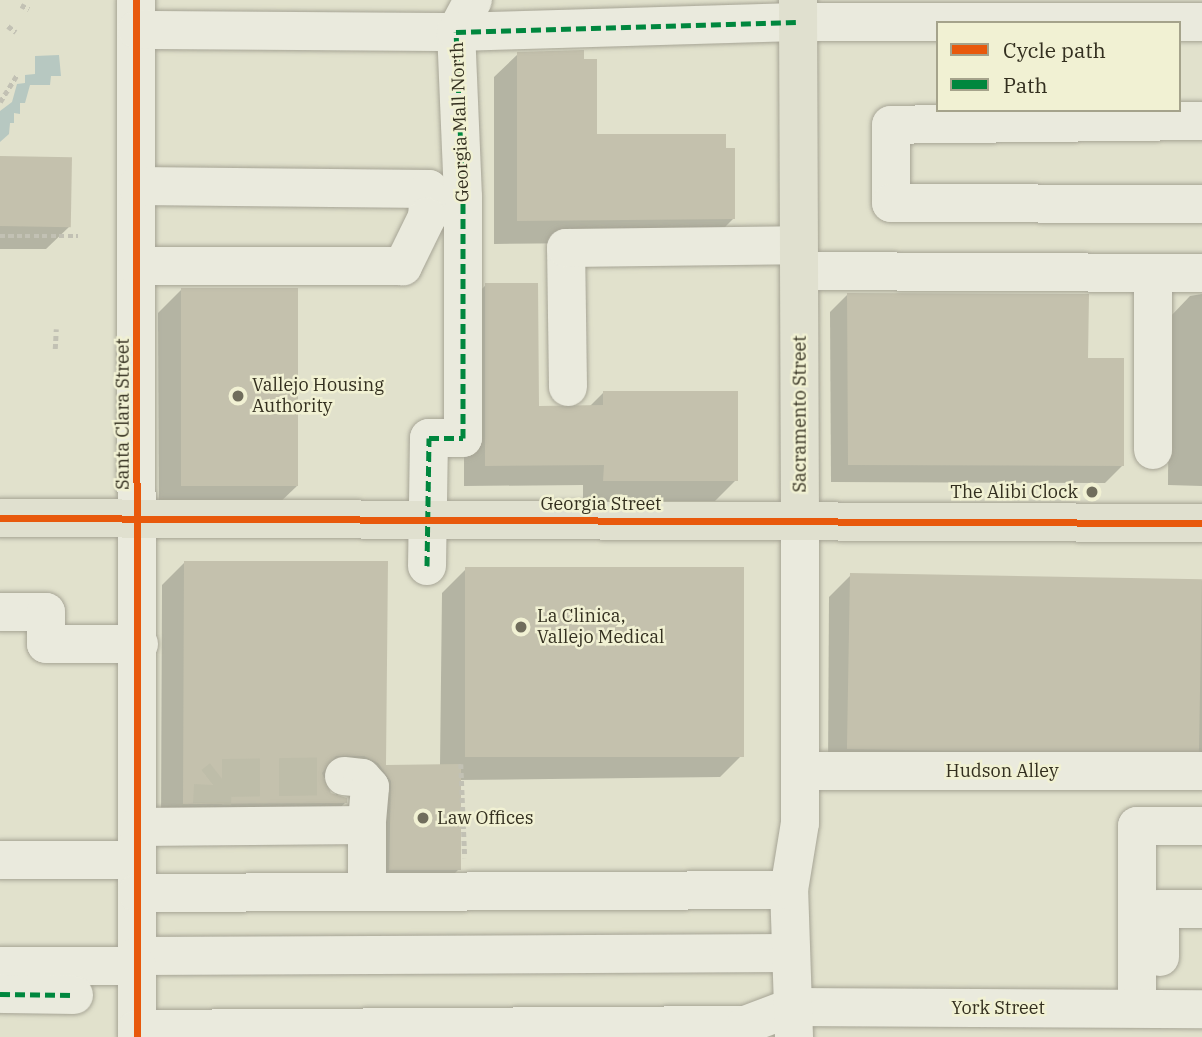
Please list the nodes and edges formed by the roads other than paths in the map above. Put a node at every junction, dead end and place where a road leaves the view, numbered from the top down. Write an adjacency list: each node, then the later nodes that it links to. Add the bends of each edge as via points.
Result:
1 (1100, 0): 7 (street)
2 (798, 11): 5 (street, Georgia Mall North); 6 (street, Georgia Mall North); 13 (main road, Sacramento Street)
3 (137, 15): 4 (street); 11 (street, Santa Clara Street)
4 (227, 15): 5 (street)
5 (465, 16): 21 (street, Georgia Mall North, via 463,438 429,438)
6 (1072, 21)
7 (1099, 21)
8 (1181, 22): 9 (street, Georgia Mall North)
9 (1202, 22)
10 (1202, 121): 12 (street, via 891,125 891,203)
11 (137, 186): 14 (street, Santa Clara Street); 14 (street, via 429,189 427,217 403,266)
12 (1202, 204)
13 (799, 258): 15 (street); 17 (street, via 566,248); 22 (main road, Sacramento Street)
14 (137, 266): 20 (street, Santa Clara Street)
15 (1153, 273): 16 (street); 18 (street)
16 (1202, 273)
17 (568, 387)
18 (1153, 450)
19 (0, 518): 20 (main road, Georgia Street)
20 (139, 518): 21 (main road, Georgia Street); 26 (street, Santa Clara Street)
21 (427, 519): 22 (main road, Georgia Street); 24 (street)
22 (800, 521): 23 (main road, Georgia Street); 27 (street, Sacramento Street)
23 (1202, 523)
24 (427, 566)
25 (0, 612): 26 (street, via 46,612 46,643)
26 (139, 644): 33 (street, Santa Clara Street)
27 (801, 771): 28 (street, Hudson Alley); 34 (street, Sacramento Street, via 800,823)
28 (1202, 771)
29 (344, 776): 30 (street, via 362,778 370,787)
30 (367, 825): 33 (street, via 212,815); 35 (street)
31 (1202, 826): 42 (street, via 1137,826)
32 (0, 860): 33 (street)
33 (137, 860): 35 (street); 38 (street, Santa Clara Street)
34 (789, 890): 35 (street); 37 (street, Sacramento Street)
35 (367, 892)
36 (1202, 909): 42 (street, via 1160,909)
37 (791, 953): 38 (street); 44 (street, Sacramento Street)
38 (137, 961): 39 (street); 45 (street, Santa Clara Street)
39 (0, 966)
40 (0, 994): 41 (street)
41 (74, 995)
42 (1149, 1008): 43 (street, York Street); 44 (street, York Street)
43 (1202, 1009)
44 (794, 1022): 45 (street)
45 (137, 1033)

